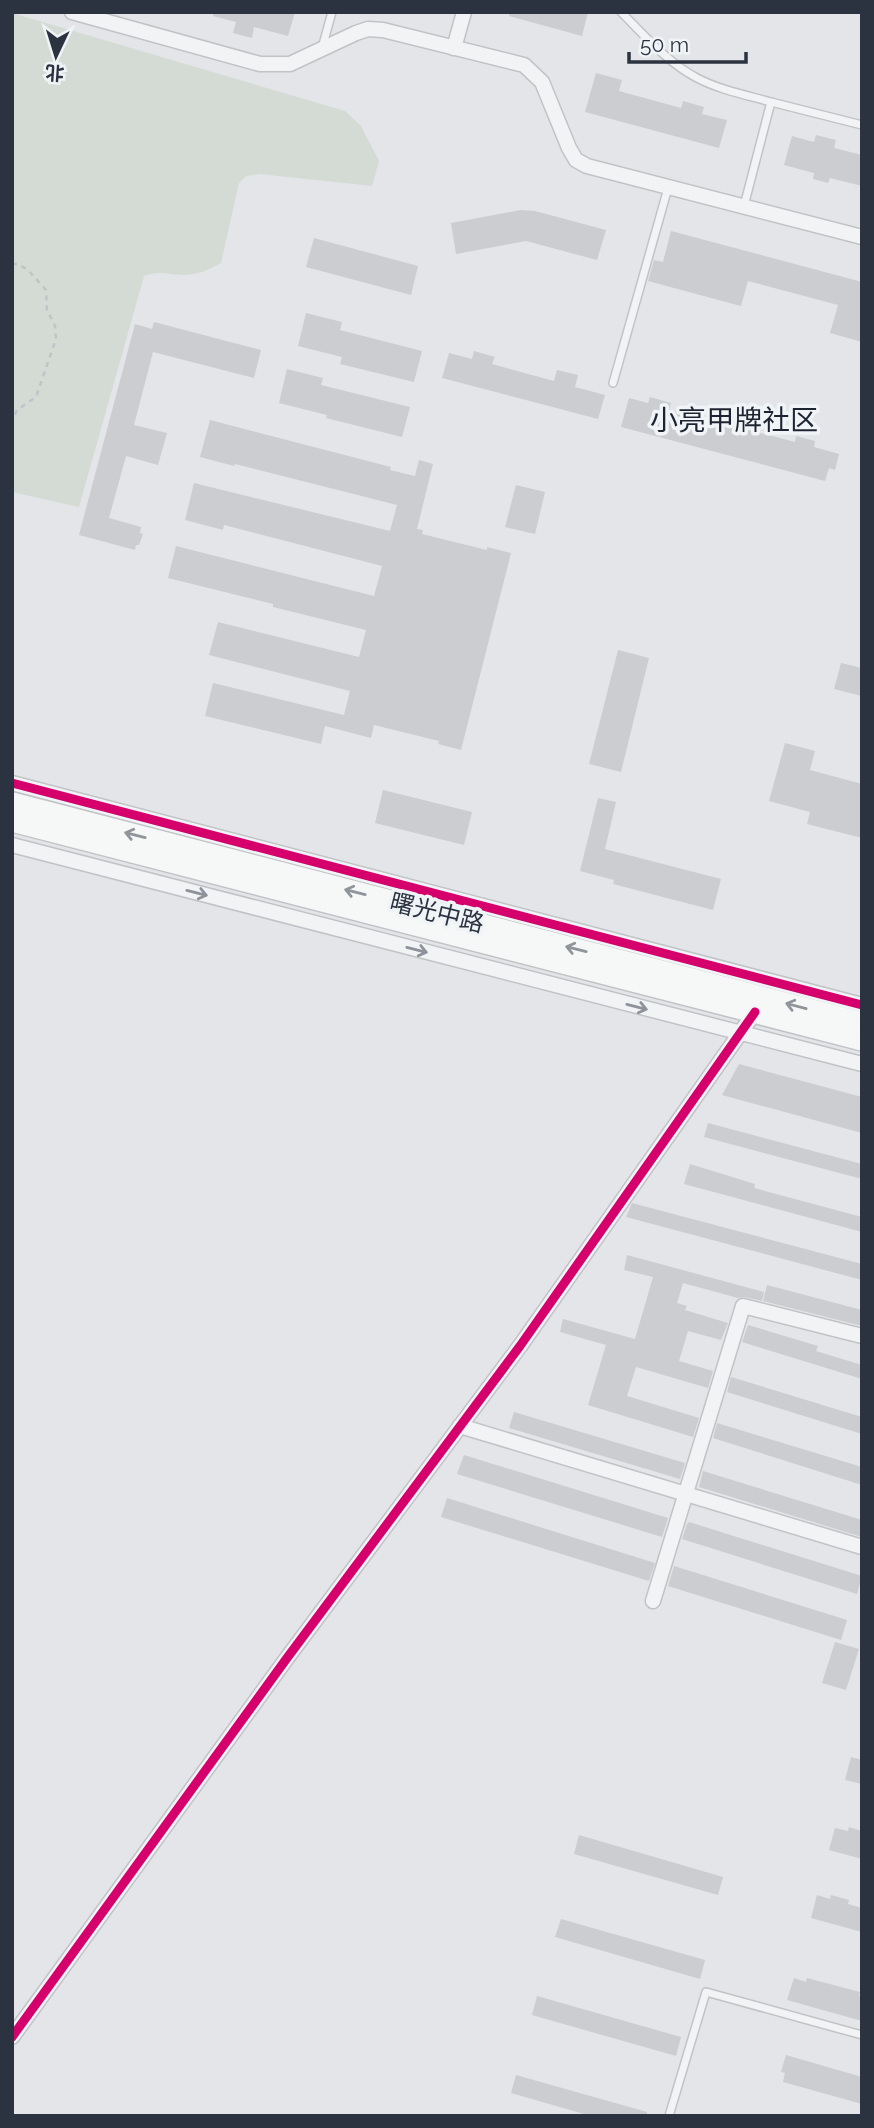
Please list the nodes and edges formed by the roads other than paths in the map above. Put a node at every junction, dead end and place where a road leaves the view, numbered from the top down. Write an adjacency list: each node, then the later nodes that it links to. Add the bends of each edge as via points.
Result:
1 (72, 12): 6 (street, via 260,64 290,64)
2 (332, 12): 6 (lane)
3 (464, 12): 5 (street)
4 (621, 12): 7 (lane, via 695,77)
5 (454, 48): 6 (street, via 368,29); 9 (street, via 524,65 533,72 542,82 576,160)
6 (322, 49)
7 (771, 102): 8 (lane); 10 (lane)
8 (862, 125)
9 (668, 187): 10 (street); 12 (lane)
10 (744, 207): 11 (street)
11 (862, 237)
12 (613, 383)
13 (12, 783): 17 (street)
14 (12, 803): 19 (main road, 曙光中路, one-way to 14)
15 (12, 821): 18 (main road, 曙光中路)
16 (12, 845): 20 (street, one-way to 20)
17 (862, 1005)
18 (755, 1012): 20 (street); 21 (main road, 曙光中路)
19 (862, 1023)
20 (741, 1033): 22 (street); 24 (street)
21 (862, 1040)
22 (862, 1064)
23 (862, 1336): 25 (street, via 743,1306)
24 (460, 1426): 25 (street); 29 (street)
25 (686, 1494): 26 (street); 27 (street)
26 (862, 1547)
27 (653, 1601)
28 (862, 2035): 30 (lane, via 706,1992)
29 (12, 2037)
30 (669, 2116)

